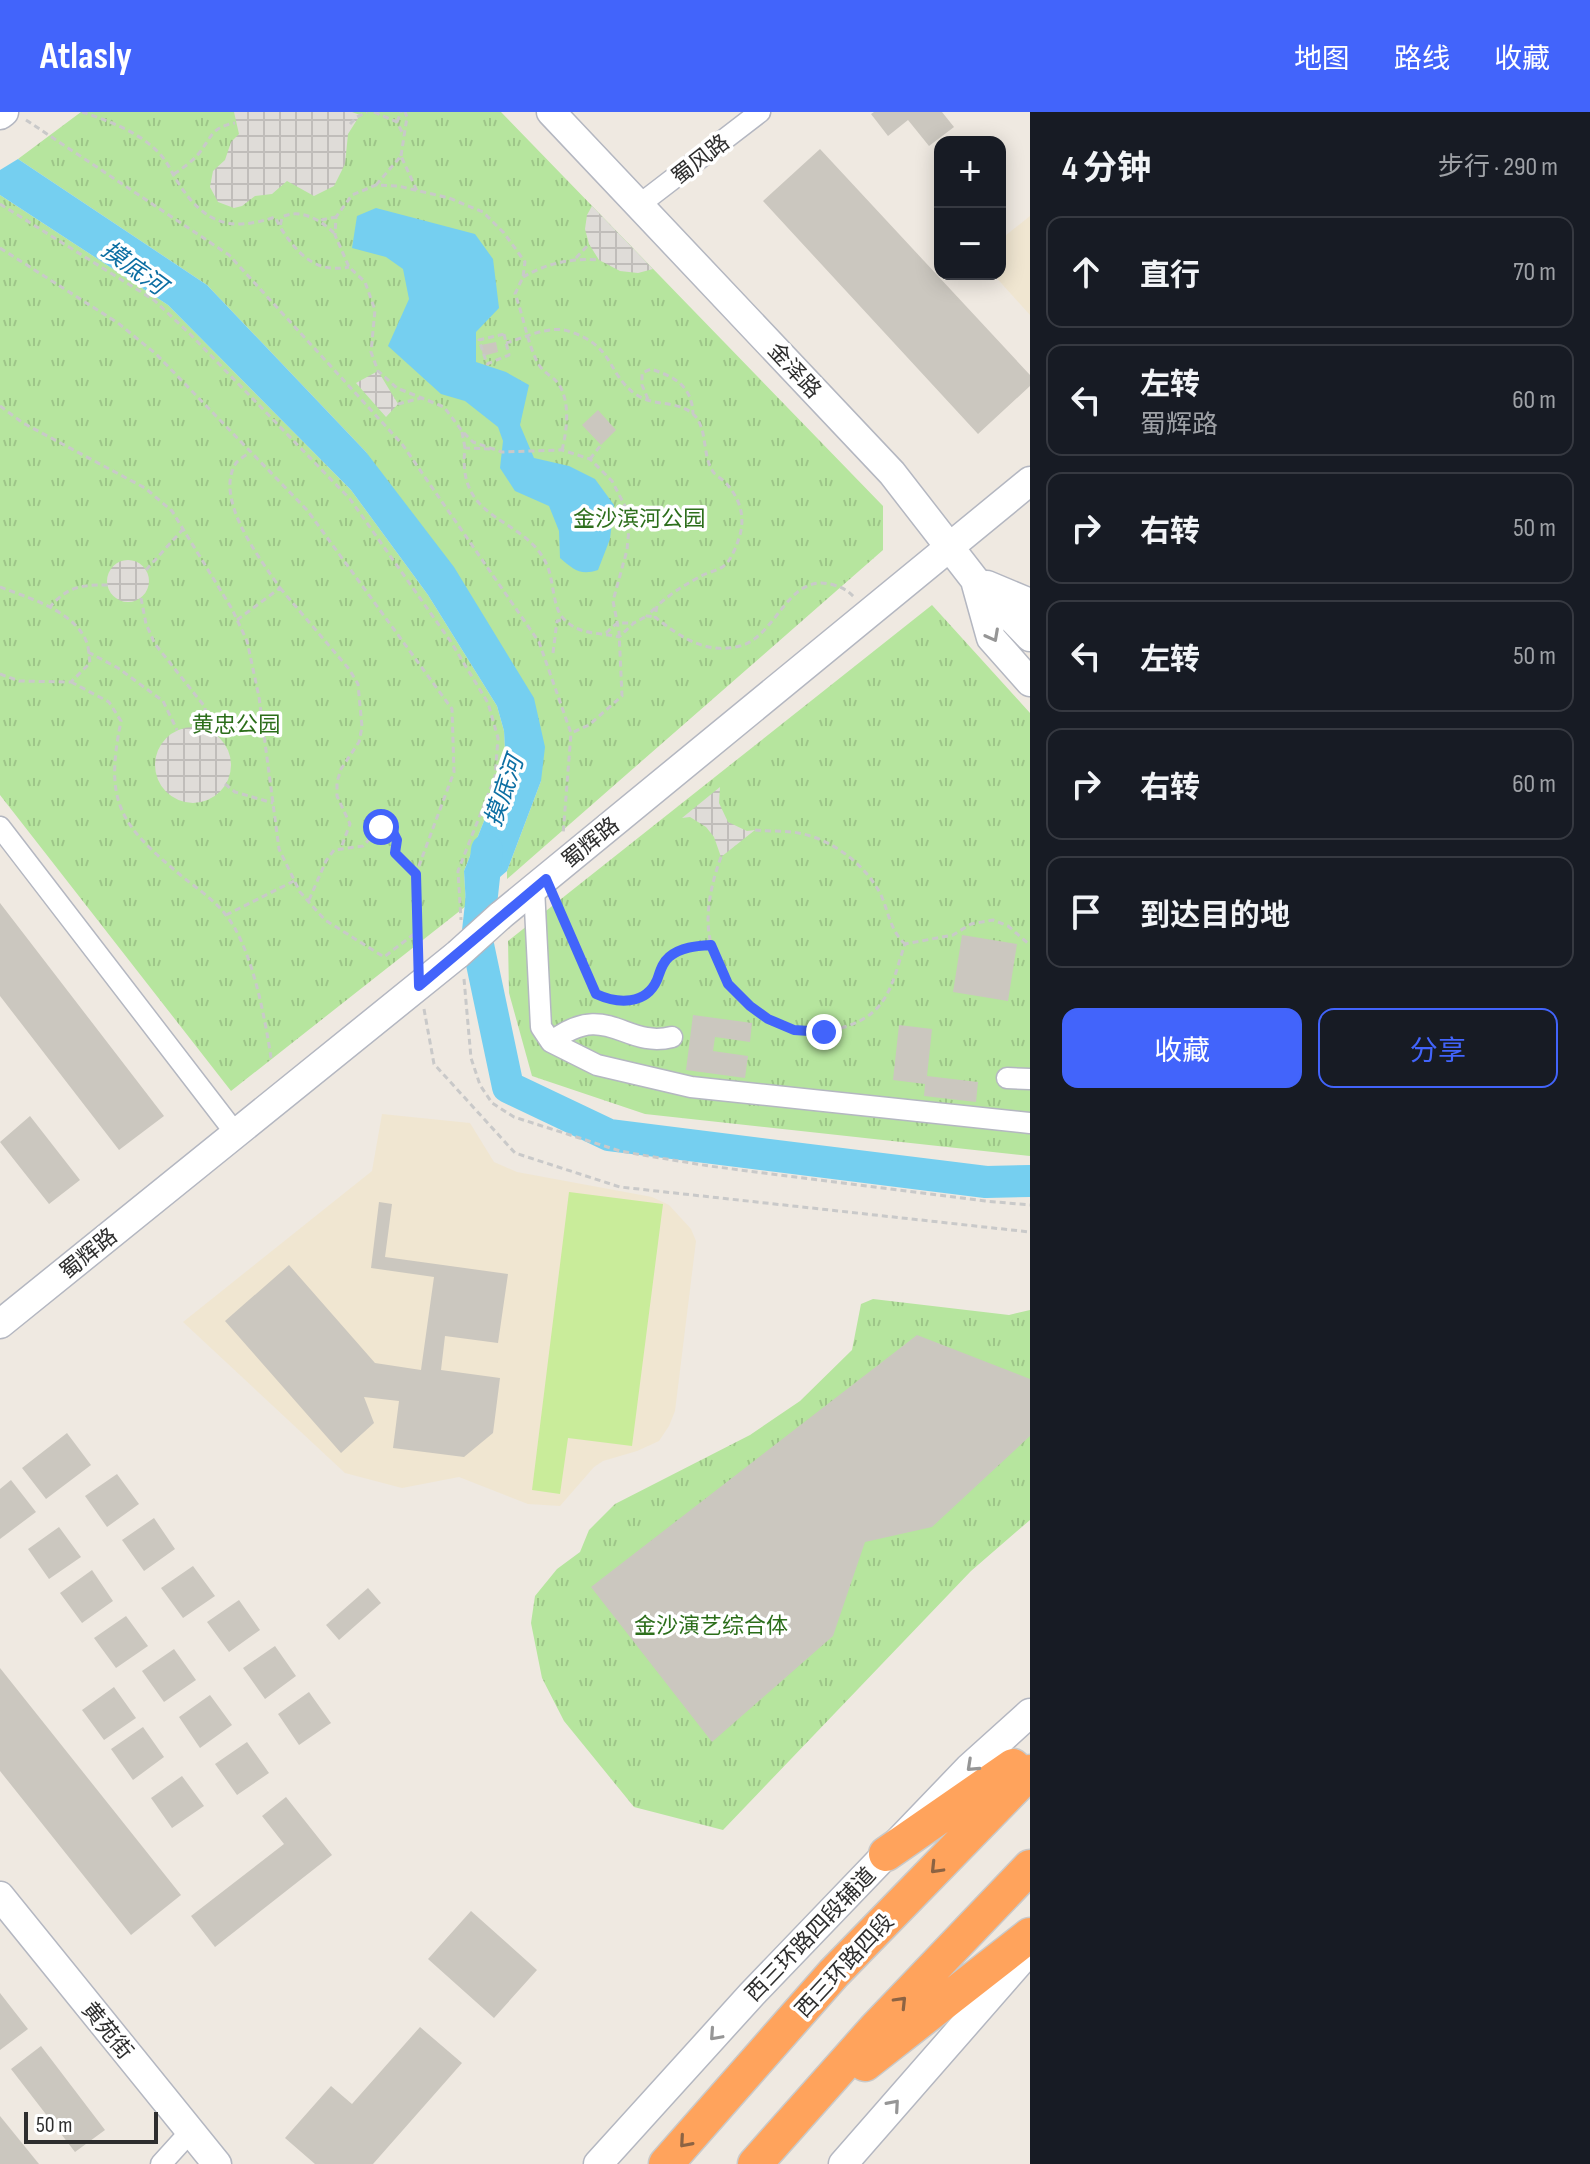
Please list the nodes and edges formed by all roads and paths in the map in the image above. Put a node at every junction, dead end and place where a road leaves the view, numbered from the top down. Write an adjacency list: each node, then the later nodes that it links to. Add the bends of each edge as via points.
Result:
1 (82, 112): 13 (path, via 146,142)
2 (367, 112): 10 (path)
3 (374, 112): 8 (path)
4 (403, 112): 8 (path); 11 (path)
5 (551, 112): 17 (street, 金泽路)
6 (760, 112): 17 (street, 蜀风路)
7 (10, 116): 77 (path, via 229,255 402,444 539,642)
8 (397, 122): 11 (path)
9 (235, 123): 13 (path, via 220,126)
10 (350, 124)
11 (404, 136): 12 (path)
12 (401, 156): 14 (path); 15 (path)
13 (174, 174): 18 (path, via 192,203 221,222 234,226)
14 (376, 185): 15 (path); 20 (path, via 352,195)
15 (418, 192): 28 (path, via 483,212)
16 (0, 204): 93 (path, via 154,300 190,334 350,499 451,642 488,703 498,738 495,777 458,871)
17 (639, 205): 48 (street, 金泽路, via 892,473)
18 (275, 217): 19 (path); 22 (path)
19 (282, 217): 21 (path, via 290,213); 22 (path)
20 (336, 217): 21 (path); 23 (path)
21 (321, 220): 23 (path)
22 (280, 227): 29 (path, via 308,262 336,270)
23 (335, 235): 29 (path)
24 (589, 244): 26 (path)
25 (0, 248): 44 (path, via 128,331)
26 (576, 258): 27 (path); 30 (path)
27 (599, 260)
28 (525, 262): 30 (path); 31 (path)
29 (349, 267): 34 (path, via 365,282 375,310 371,352 378,371 397,388)
30 (537, 269): 31 (path)
31 (523, 277): 32 (path, via 515,294)
32 (528, 336): 33 (path); 35 (path, via 568,330 591,340 607,354 621,382); 43 (path, via 539,367 562,393 568,430)
33 (506, 343): 33 (path, via 504,334 479,340 487,364 509,355)
34 (422, 398): 36 (path); 39 (path, via 444,407)
35 (648, 401): 38 (path); 38 (path, via 642,373 651,369 670,375 683,387 692,399)
36 (398, 404)
37 (0, 406): 47 (path, via 145,488)
38 (693, 414): 58 (path, via 712,471 738,501 744,520 725,565 684,585)
39 (462, 431): 41 (path); 42 (path)
40 (601, 445): 45 (path)
41 (465, 448): 42 (path); 57 (path, via 473,497 533,546 546,563)
42 (493, 449): 43 (path)
43 (562, 450): 45 (path)
44 (251, 451): 53 (path, via 236,464 231,498 242,528); 84 (path, via 307,510 452,709 454,772)
45 (590, 459): 65 (path, via 612,481 626,508 627,550 613,601)
46 (1030, 481): 48 (street, 蜀辉路)
47 (184, 528): 49 (path); 63 (path)
48 (951, 547): 50 (street, 金泽路); 85 (street, 蜀辉路)
49 (146, 570)
50 (975, 580): 56 (street); 69 (street, 金泽路); 74 (street, one-way to 74, via 991,638)
51 (108, 585): 59 (path, via 75,587)
52 (0, 587): 59 (path)
53 (280, 588): 63 (path); 82 (path, via 358,684 359,742 337,782 337,796 350,824)
54 (141, 598): 76 (path, via 155,644 205,707)
55 (860, 603): 61 (path, via 847,589 826,583 807,586 790,597 764,631 743,645 724,648 700,646)
56 (1030, 603)
57 (558, 605): 62 (path); 64 (path)
58 (657, 606): 60 (path); 61 (path)
59 (49, 608): 70 (path, via 74,624)
60 (647, 616): 61 (path); 66 (path)
61 (655, 617)
62 (565, 619): 64 (path); 67 (path, via 596,635)
63 (237, 620): 79 (path, via 259,697)
64 (557, 621): 71 (path)
65 (617, 623): 66 (path); 67 (path); 68 (path)
66 (634, 623): 68 (path)
67 (606, 633): 68 (path)
68 (619, 637): 77 (path, via 622,696 589,725)
69 (1030, 637)
70 (88, 652): 73 (path, via 90,663); 75 (path, via 163,701)
71 (553, 653)
72 (0, 674): 73 (path, via 19,681)
73 (71, 682): 88 (path, via 109,702 121,721 115,798 126,821)
74 (1030, 682)
75 (177, 730)
76 (206, 730)
77 (571, 733): 85 (path)
78 (225, 784): 79 (path)
79 (273, 803): 86 (path, via 279,849)
80 (0, 827): 101 (street)
81 (755, 830): 90 (path, via 795,832 825,841 850,859 869,876 895,934)
82 (341, 848): 84 (path, via 363,846 381,827 392,830 395,853); 87 (path, via 326,861)
83 (721, 857): 91 (path, via 710,887)
84 (416, 874): 89 (path)
85 (547, 878): 91 (path, via 596,994 608,999 630,1001 644,995 652,990 665,960 679,950); 93 (street, 蜀辉路, bridge); 96 (street, via 541,1027)
86 (294, 881): 87 (path); 88 (path)
87 (309, 902): 89 (path, via 325,920 384,957)
88 (226, 915): 97 (path, via 256,985)
89 (418, 931): 94 (path)
90 (905, 944): 91 (path, via 893,984 879,1007 852,1025 824,1032 794,1030 750,1006 728,984); 92 (path, via 993,920)
91 (711, 945)
92 (1030, 945)
93 (461, 954): 94 (street, 蜀辉路); 102 (path, via 471,1058 492,1103 514,1117 620,1151 696,1164)
94 (419, 986): 101 (street, 蜀辉路); 103 (path, via 434,1064 515,1153 620,1187)
95 (672, 1037): 96 (street, via 661,1040 603,1023 564,1032)
96 (551, 1042): 100 (street, via 597,1065 691,1087)
97 (271, 1058)
98 (1007, 1078): 99 (street)
99 (1030, 1079)
100 (1030, 1123)
101 (236, 1134): 104 (street, 蜀辉路)
102 (1030, 1205)
103 (1030, 1232)
104 (0, 1324)
105 (1030, 1713): 108 (street, 西三环路四段辅道, one-way to 108)
106 (1030, 1754): 108 (highway)
107 (1030, 1772): 118 (highway, 西三环路四段, one-way to 118, via 834,1973)
108 (886, 1854): 117 (street, 西三环路四段辅道, one-way to 117)
109 (1030, 1867): 113 (highway, one-way to 109)
110 (0, 1896): 114 (street, 黄苑街)
111 (1030, 1935): 113 (highway)
112 (1030, 1950): 120 (street, one-way to 112)
113 (796, 2118): 119 (highway)
114 (190, 2132): 115 (street); 116 (street, 黄苑街)
115 (161, 2164)
116 (217, 2164)
117 (598, 2164)
118 (666, 2164)
119 (755, 2164)
120 (843, 2164)

